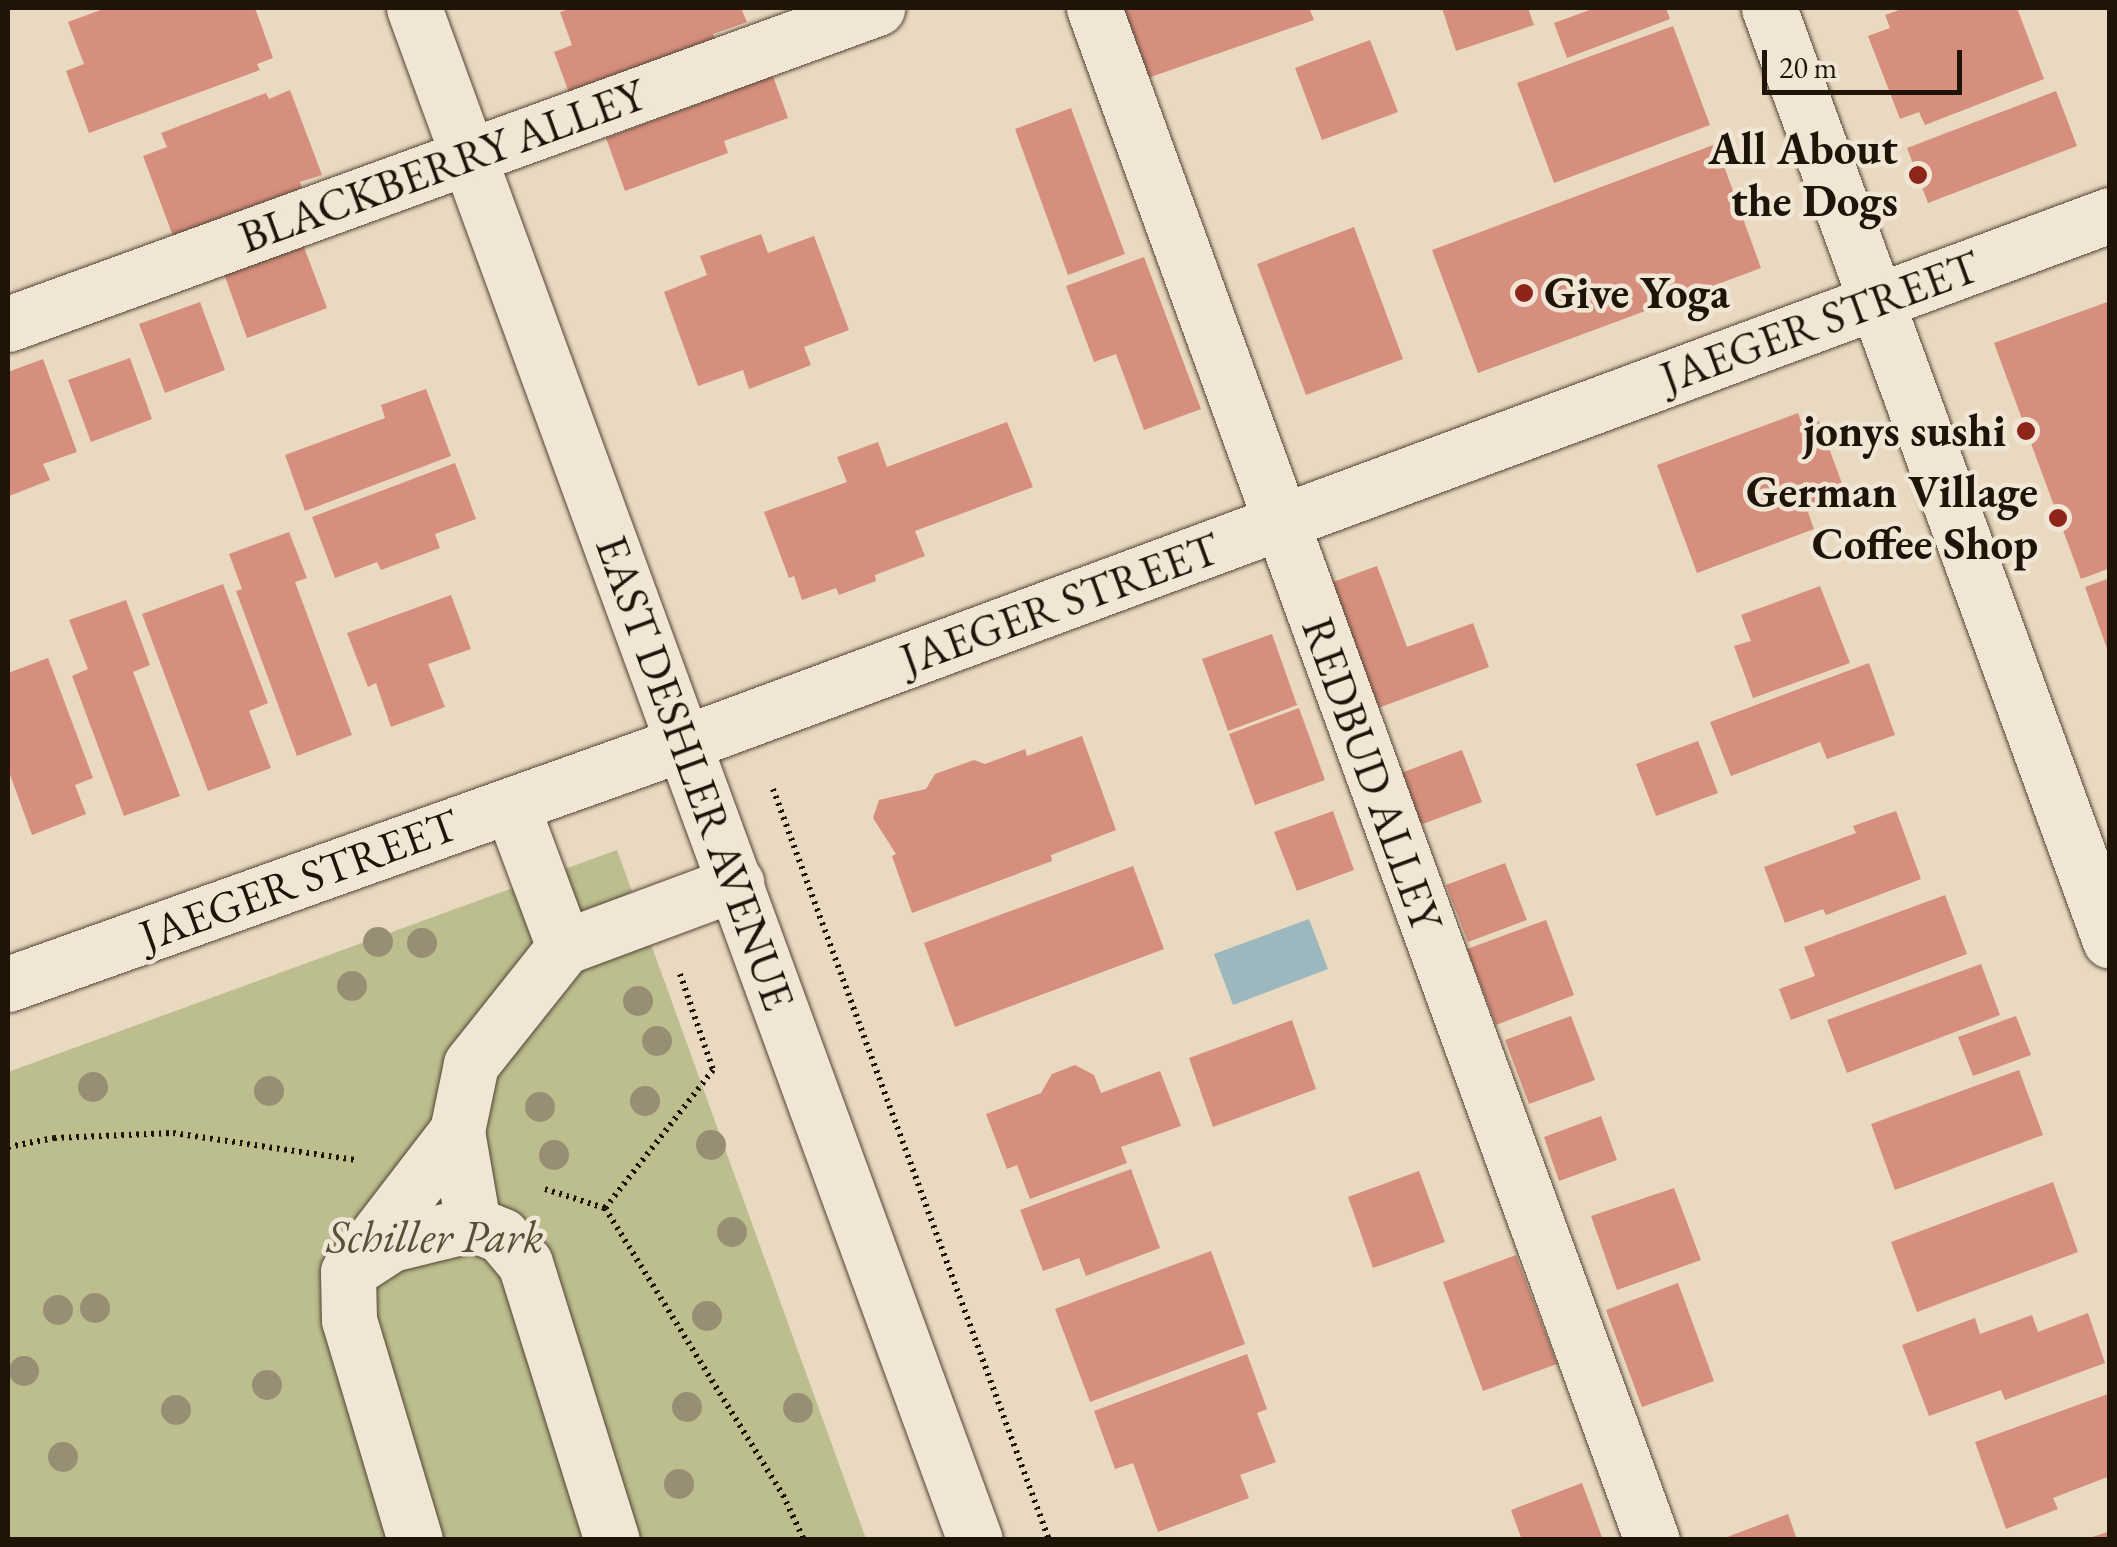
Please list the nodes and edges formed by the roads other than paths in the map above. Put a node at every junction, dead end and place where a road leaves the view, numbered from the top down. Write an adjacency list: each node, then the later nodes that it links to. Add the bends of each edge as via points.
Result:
1 (414, 8): 5 (street, EAST DESHLER AVENUE)
2 (876, 8): 5 (street, BLACKBERRY ALLEY)
3 (1094, 8): 9 (street, REDBUD ALLEY)
4 (1769, 8): 7 (street)
5 (468, 156): 8 (street, BLACKBERRY ALLEY); 10 (street, EAST DESHLER AVENUE)
6 (2110, 215): 7 (street, JAEGER STREET)
7 (1878, 302): 9 (street, JAEGER STREET); 13 (street)
8 (8, 324)
9 (1280, 522): 10 (street, JAEGER STREET); 20 (street, REDBUD ALLEY)
10 (684, 743): 11 (street, JAEGER STREET); 12 (street, EAST DESHLER AVENUE)
11 (511, 805): 14 (street); 15 (street, JAEGER STREET)
12 (736, 883): 14 (street); 19 (street, EAST DESHLER AVENUE)
13 (2110, 941)
14 (564, 947): 16 (street, via 471,1064)
15 (8, 984)
16 (455, 1176): 17 (street, via 390,1244 348,1272 349,1320); 18 (street, via 525,1263)
17 (415, 1540)
18 (612, 1540)
19 (975, 1540)
20 (1652, 1540)

